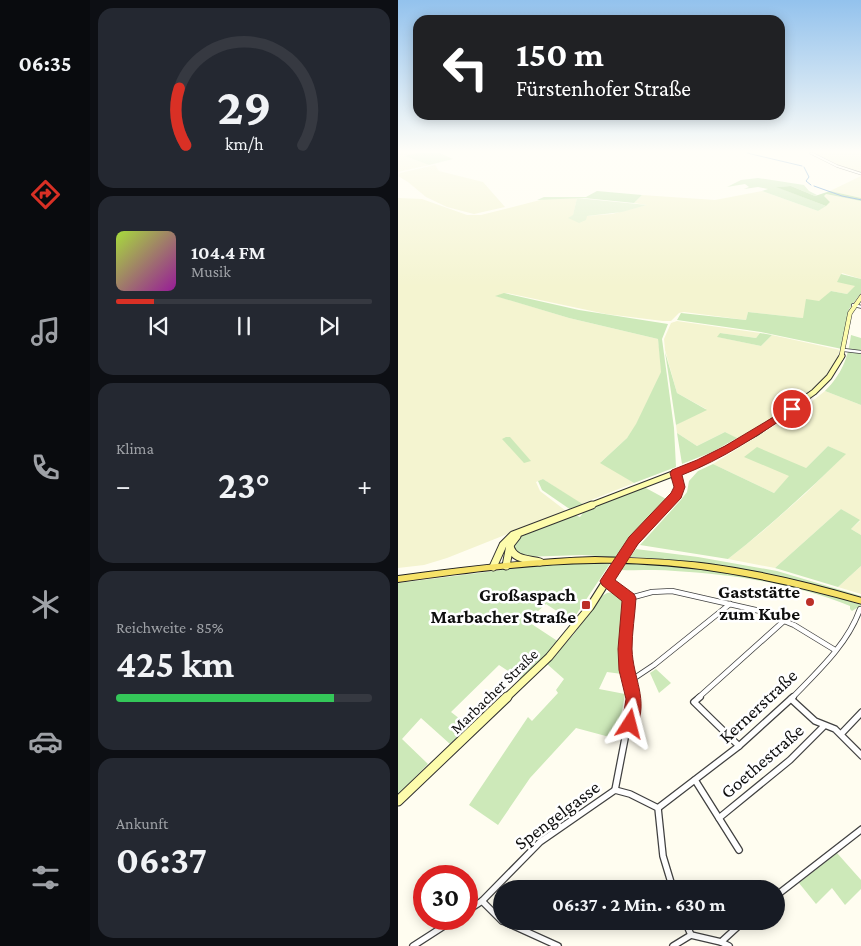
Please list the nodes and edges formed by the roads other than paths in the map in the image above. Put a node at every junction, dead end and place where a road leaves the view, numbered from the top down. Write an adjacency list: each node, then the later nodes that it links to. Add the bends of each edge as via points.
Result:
1 (862, 296): 2 (main road)
2 (853, 305): 3 (street); 4 (main road, via 847,320)
3 (862, 307)
4 (844, 350): 5 (street); 6 (main road, via 832,374 809,398 729,448)
5 (862, 352)
6 (676, 473): 7 (main road); 13 (main road, Marbacher Straße, bridge, via 680,487 676,495 627,550)
7 (524, 531): 8 (main road); 11 (main road, via 507,540)
8 (510, 545): 9 (main road, via 516,557); 10 (main road)
9 (540, 562): 10 (main road); 16 (main road, via 596,560 696,564 780,579)
10 (506, 566): 11 (main road)
11 (493, 567): 12 (main road)
12 (398, 579)
13 (607, 581): 14 (street); 30 (main road, Marbacher Straße, via 549,657)
14 (630, 598): 15 (street, via 672,591); 21 (street, via 625,649)
15 (730, 604): 17 (street); 21 (street)
16 (861, 605): 18 (street, Kernerstraße)
17 (785, 620): 20 (street); 26 (street, via 694,702)
18 (855, 624): 19 (street); 20 (street, Kernerstraße)
19 (862, 628)
20 (835, 650): 22 (street, Kernerstraße)
21 (630, 681): 29 (street, via 634,699)
22 (791, 698): 24 (street); 26 (street, Kernerstraße)
23 (862, 712): 25 (street)
24 (824, 726): 25 (street); 32 (street, Goethestraße, via 790,760)
25 (841, 734): 27 (street)
26 (739, 746): 28 (street, Kernerstraße)
27 (862, 756)
28 (695, 780): 31 (street, Kernerstraße); 32 (street)
29 (615, 790): 31 (street, Spengelgasse); 37 (street, Spengelgasse, via 540,842)
30 (398, 801)
31 (658, 808): 35 (street, via 663,856)
32 (719, 818): 34 (street)
33 (862, 829): 36 (street)
34 (739, 850)
35 (670, 880)
36 (785, 889)
37 (482, 901): 38 (street, Spengelgasse); 39 (street)
38 (478, 904)
39 (493, 912)
40 (438, 930): 46 (street)
41 (522, 930): 47 (street)
42 (689, 930): 44 (street)
43 (734, 930): 45 (street)
44 (691, 935): 45 (street); 48 (street)
45 (720, 942): 49 (street)
46 (413, 946)
47 (558, 946)
48 (674, 946)
49 (729, 946)

